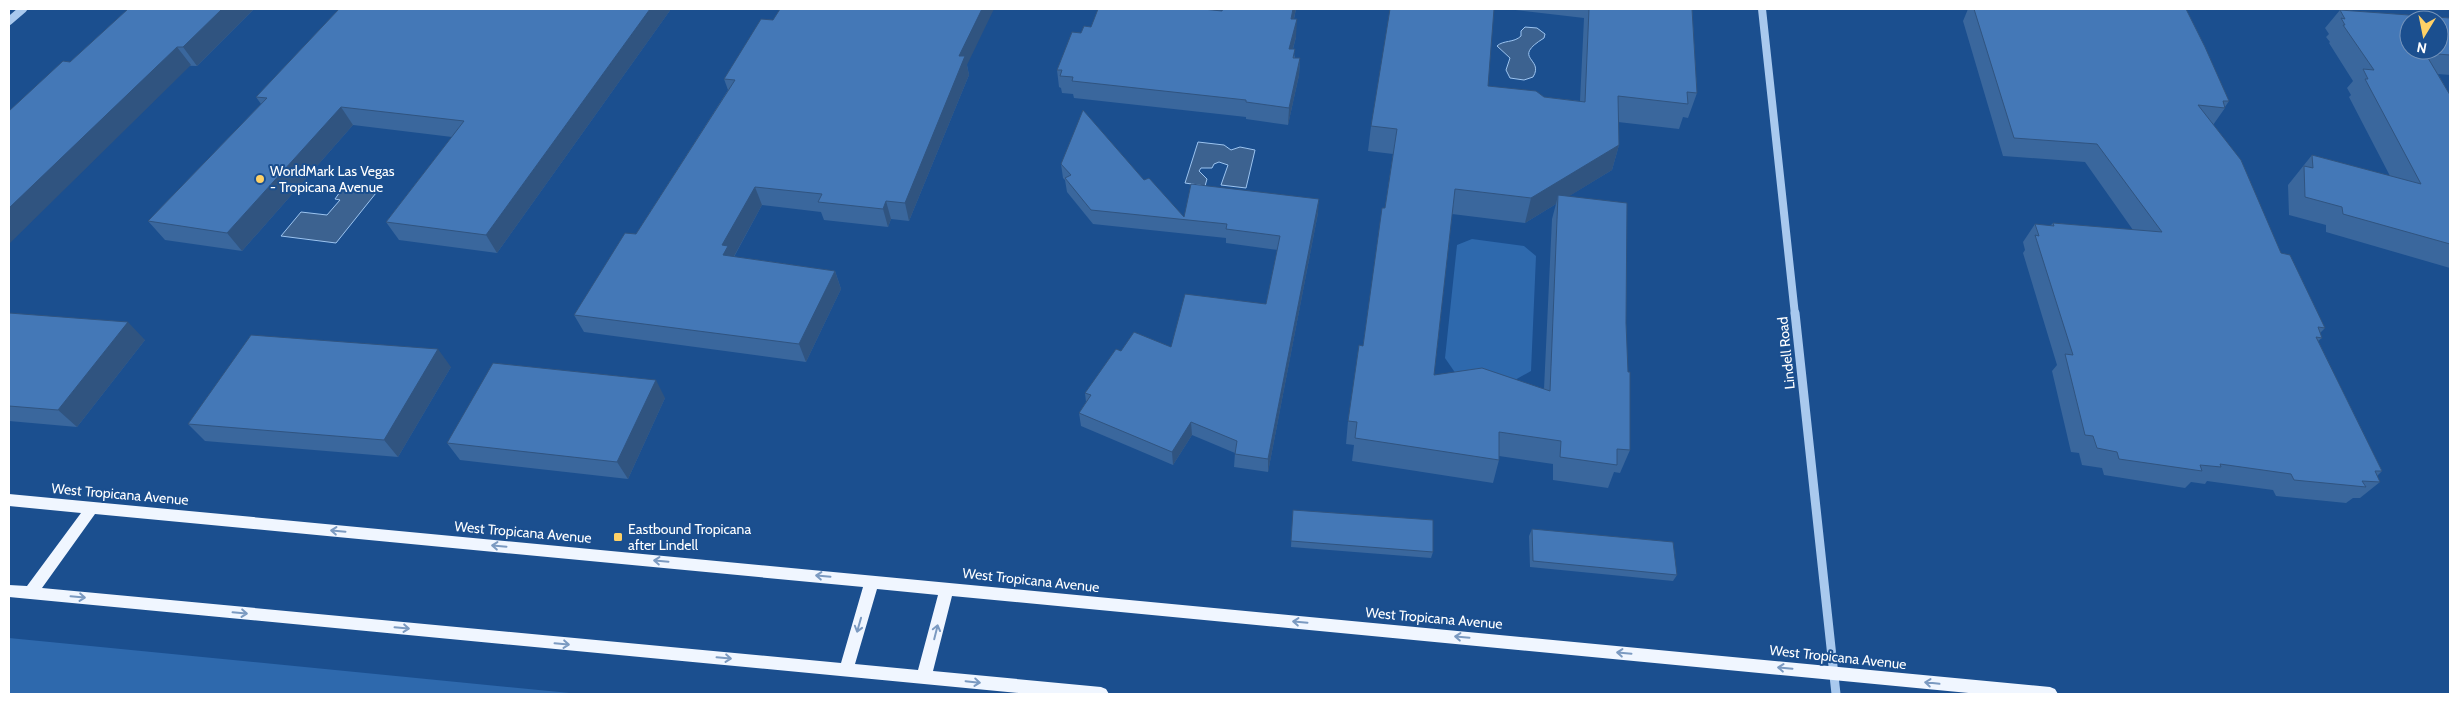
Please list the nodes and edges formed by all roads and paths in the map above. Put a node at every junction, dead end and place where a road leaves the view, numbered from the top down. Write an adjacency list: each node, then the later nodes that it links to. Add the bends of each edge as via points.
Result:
1 (24, 9): 3 (street)
2 (1762, 9): 11 (street, Lindell Road)
3 (9, 21)
4 (9, 500): 5 (main road, West Tropicana Avenue)
5 (92, 508): 6 (main road, West Tropicana Avenue, one-way to 5); 9 (main road)
6 (872, 581): 7 (main road, West Tropicana Avenue); 10 (main road, one-way to 10)
7 (947, 588): 11 (main road, West Tropicana Avenue, one-way to 7); 12 (main road, one-way to 7)
8 (9, 591): 9 (main road)
9 (30, 593): 10 (main road, one-way to 10)
10 (846, 670): 12 (main road)
11 (1834, 672): 14 (street, Lindell Road); 15 (main road, West Tropicana Avenue, one-way to 11)
12 (924, 677): 13 (main road, one-way to 13)
13 (1101, 694)
14 (1836, 694)
15 (2050, 694)

